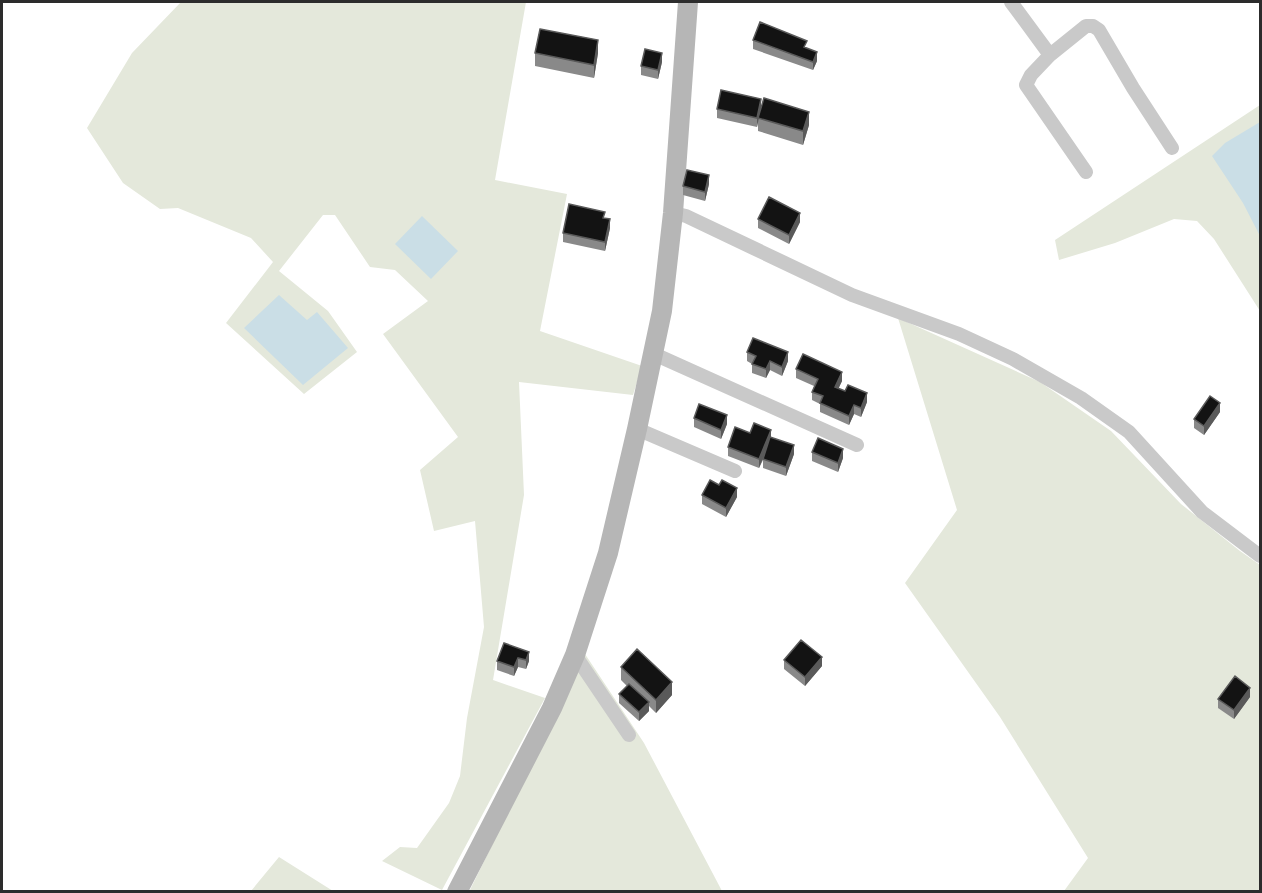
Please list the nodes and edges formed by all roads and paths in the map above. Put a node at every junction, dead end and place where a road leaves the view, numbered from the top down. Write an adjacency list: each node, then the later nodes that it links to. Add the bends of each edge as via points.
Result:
1 (688, 2): 6 (street)
2 (1011, 2): 3 (street)
3 (1050, 55): 4 (street, via 1086,26 1099,30); 5 (street, via 1026,85)
4 (1172, 148)
5 (1086, 172)
6 (673, 213): 7 (street); 11 (street, via 852,295 959,334 1082,398 1129,432 1202,512)
7 (654, 354): 8 (street); 9 (street)
8 (638, 429): 10 (street); 12 (street, via 608,553)
9 (857, 445)
10 (735, 471)
11 (1260, 556)
12 (575, 655): 13 (street); 14 (street, via 552,708)
13 (629, 735)
14 (457, 891)

